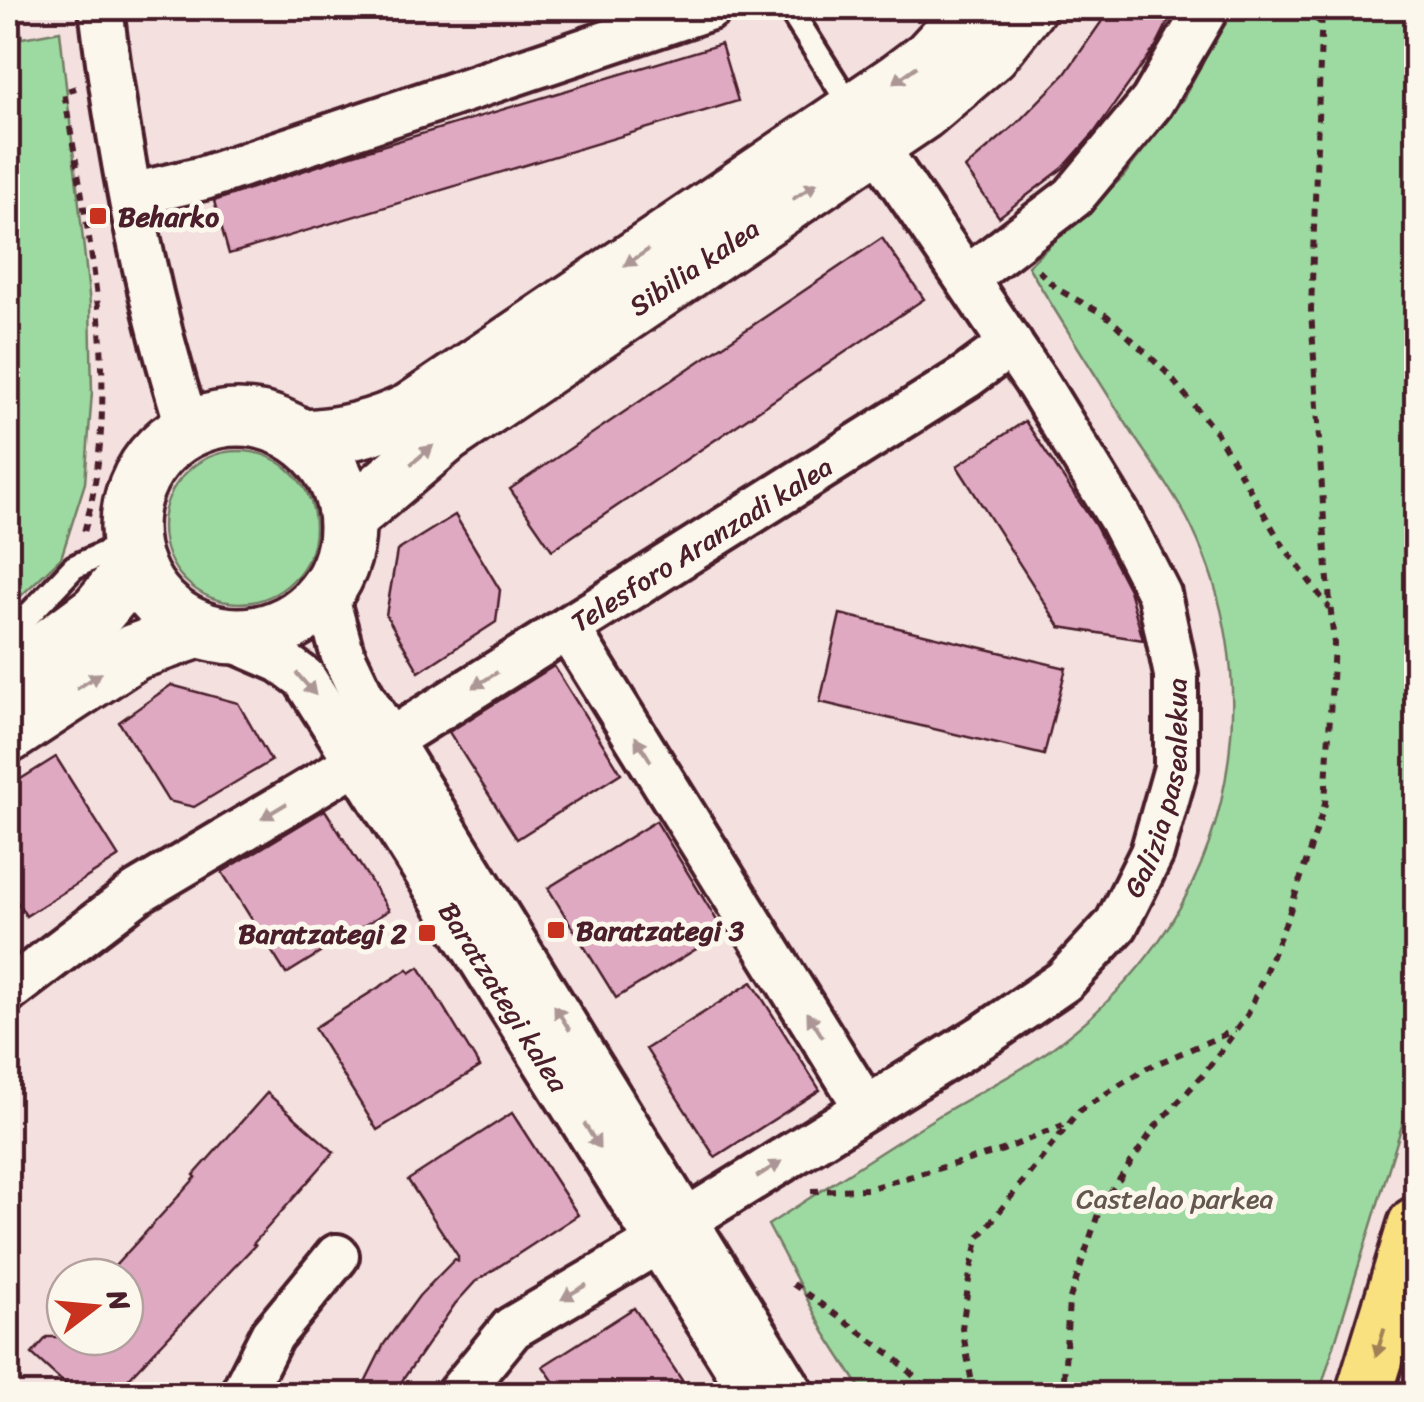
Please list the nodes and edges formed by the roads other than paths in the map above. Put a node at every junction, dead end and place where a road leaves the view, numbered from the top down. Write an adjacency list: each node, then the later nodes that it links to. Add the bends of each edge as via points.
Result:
1 (101, 8): 8 (street, via 100,89)
2 (710, 8): 8 (street, via 204,178)
3 (789, 8): 7 (lane)
4 (975, 8): 7 (main road, Sibilia kalea, one-way to 7)
5 (1028, 8): 7 (main road, Sibilia kalea, via 956,86)
6 (1207, 8): 9 (street, via 1152,102 1073,198)
7 (864, 127): 9 (street, Galizia pasealekua); 12 (main road, Sibilia kalea, one-way to 12, via 410,411 377,427); 13 (main road, Sibilia kalea, one-way to 7, via 446,434)
8 (132, 195): 11 (street)
9 (967, 278): 10 (street, Galizia pasealekua)
10 (1011, 344): 16 (street, Telesforo Aranzadi kalea); 23 (street, Galizia pasealekua, via 1120,518 1159,594 1176,675 1176,768 1152,853 1116,926 1064,981)
11 (188, 428): 12 (main road, via 240,416 282,425); 14 (main road, via 153,457 138,480 129,518)
12 (304, 438): 13 (main road, via 340,486)
13 (348, 518): 15 (main road, via 345,554)
14 (132, 553): 17 (lane, via 74,567); 18 (main road, via 150,593 172,614); 19 (main road, via 98,611)
15 (326, 594): 18 (main road, via 287,625 258,635); 21 (street, Baratzategi kalea)
16 (568, 628): 21 (street, Telesforo Aranzadi kalea, one-way to 21); 23 (street, one-way to 16)
17 (8, 630)
18 (210, 633): 20 (main road, one-way to 18, via 134,652); 21 (street, Baratzategi kalea, one-way to 21, via 281,661)
19 (8, 678)
20 (8, 735)
21 (374, 751): 22 (street, Telesforo Aranzadi kalea, one-way to 22, via 138,892); 25 (street, Baratzategi kalea)
22 (8, 992)
23 (866, 1108): 25 (street, Galizia pasealekua, one-way to 23)
24 (1416, 1225): 32 (highway, one-way to 32)
25 (672, 1231): 28 (street, Galizia pasealekua, one-way to 28, via 512,1328); 29 (street, Baratzategi kalea); 30 (street, via 674,1244 687,1253); 31 (street, Baratzategi kalea)
26 (337, 1256): 27 (street, via 272,1335)
27 (242, 1394)
28 (458, 1394)
29 (753, 1394)
30 (778, 1394)
31 (793, 1394)
32 (1364, 1394)

